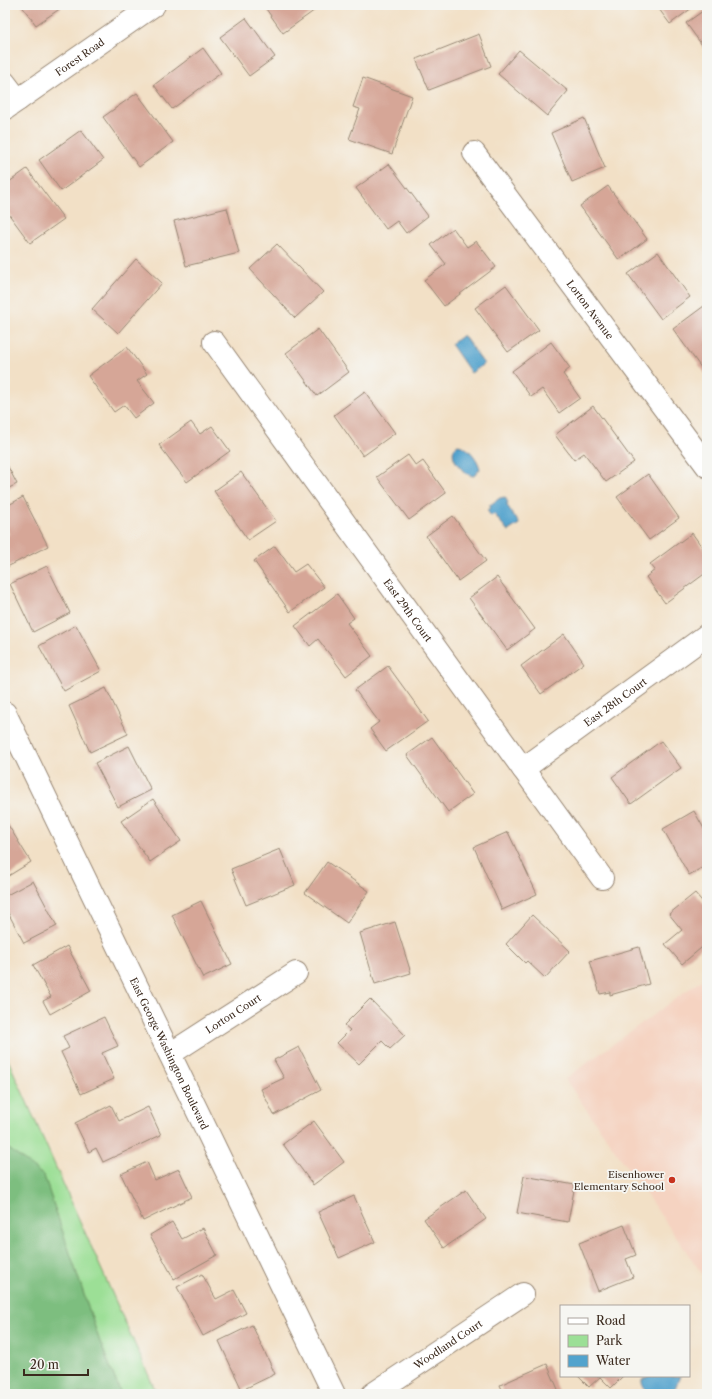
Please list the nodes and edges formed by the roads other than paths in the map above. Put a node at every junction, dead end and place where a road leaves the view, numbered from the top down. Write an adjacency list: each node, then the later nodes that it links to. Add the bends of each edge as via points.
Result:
1 (154, 5): 2 (street, Forest Road)
2 (9, 97)
3 (474, 153): 5 (street, Lorton Avenue)
4 (214, 342): 8 (street, East 29th Court)
5 (707, 466)
6 (707, 635): 8 (street, East 28th Court)
7 (5, 713): 11 (street, East George Washington Boulevard)
8 (523, 769): 9 (street, East 29th Court)
9 (602, 878)
10 (296, 973): 11 (street, Lorton Court)
11 (170, 1054): 13 (street, East George Washington Boulevard)
12 (523, 1294): 14 (street, Woodland Court)
13 (334, 1394)
14 (373, 1394)

